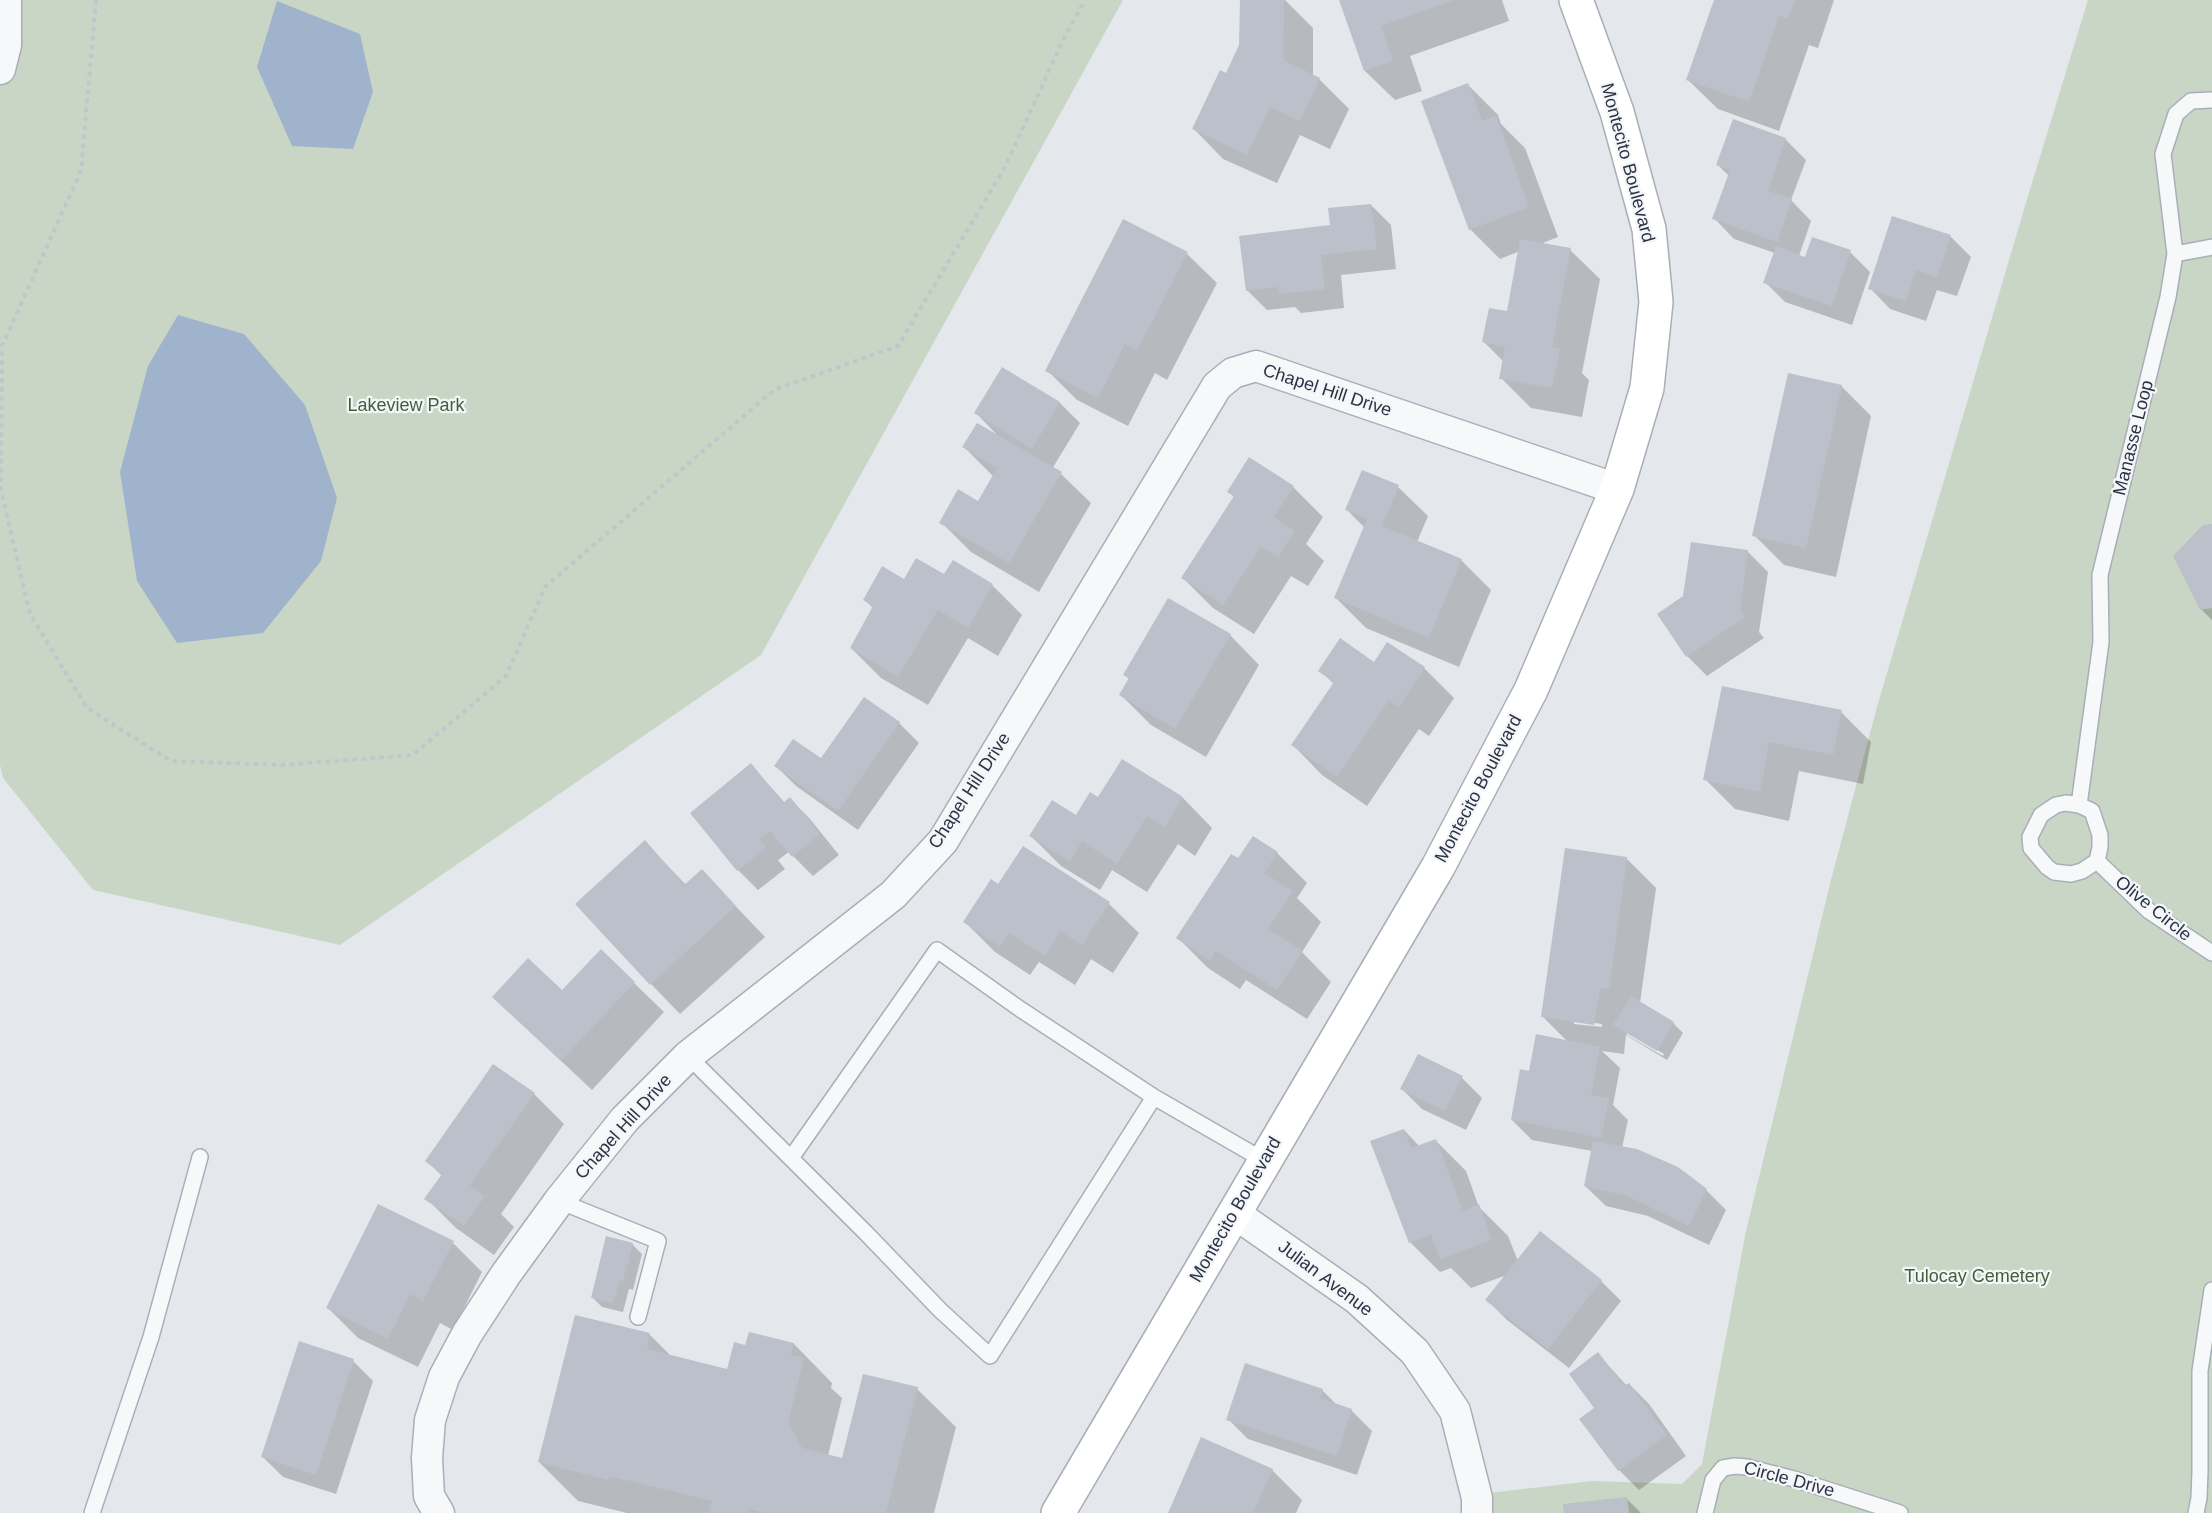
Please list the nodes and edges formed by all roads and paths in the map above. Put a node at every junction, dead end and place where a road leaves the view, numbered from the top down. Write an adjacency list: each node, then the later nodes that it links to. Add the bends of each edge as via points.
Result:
1 (6, 0): 5 (street, via 6,45)
2 (96, 0): 3 (path, via 81,171 2,345 1,490 30,614 87,708 171,761 283,765 413,755 506,676 545,587 774,390 898,346 1005,167 1062,40)
3 (1085, 0)
4 (1576, 0): 9 (street, Montecito Boulevard, via 1617,112 1649,229 1656,302 1647,388)
5 (0, 69)
6 (2212, 100): 8 (lane, Manasse Loop, via 2191,101 2176,114 2163,154)
7 (2212, 247): 8 (lane)
8 (2175, 254): 10 (lane, Manasse Loop, via 2100,575 2101,642)
9 (1617, 489): 13 (street, Chapel Hill Drive, via 1256,366 1233,372 1217,386 943,841 892,895); 17 (street, Montecito Boulevard, via 1526,700 1438,867)
10 (2079, 805): 11 (lane, via 2092,811 2097,823); 11 (lane, via 2056,805 2041,815 2030,837 2031,848 2040,862 2054,872 2071,874)
11 (2097, 861): 12 (lane, Olive Circle, via 2149,911)
12 (2212, 953)
13 (688, 1056): 16 (lane); 18 (street, Chapel Hill Drive, via 625,1119)
14 (1154, 1096): 16 (lane, via 937,950); 16 (lane, via 990,1356 939,1310); 17 (lane)
15 (200, 1157): 23 (lane, via 151,1337)
16 (791, 1158)
17 (1265, 1161): 19 (street, Montecito Boulevard)
18 (560, 1201): 21 (lane, via 658,1241); 24 (street, Chapel Hill Drive, via 506,1274 444,1377 429,1420 427,1458 429,1496)
19 (1234, 1213): 25 (street, Montecito Boulevard); 26 (street, Julian Avenue, via 1357,1299 1415,1352 1455,1411 1477,1498)
20 (2212, 1290): 22 (lane, via 2200,1371)
21 (638, 1317)
22 (2206, 1469): 29 (lane)
23 (92, 1513)
24 (438, 1513)
25 (1058, 1513)
26 (1477, 1513)
27 (1705, 1513): 28 (lane, Circle Drive, via 1713,1480 1723,1468 1735,1466 1794,1479)
28 (1900, 1513)
29 (2196, 1513)

